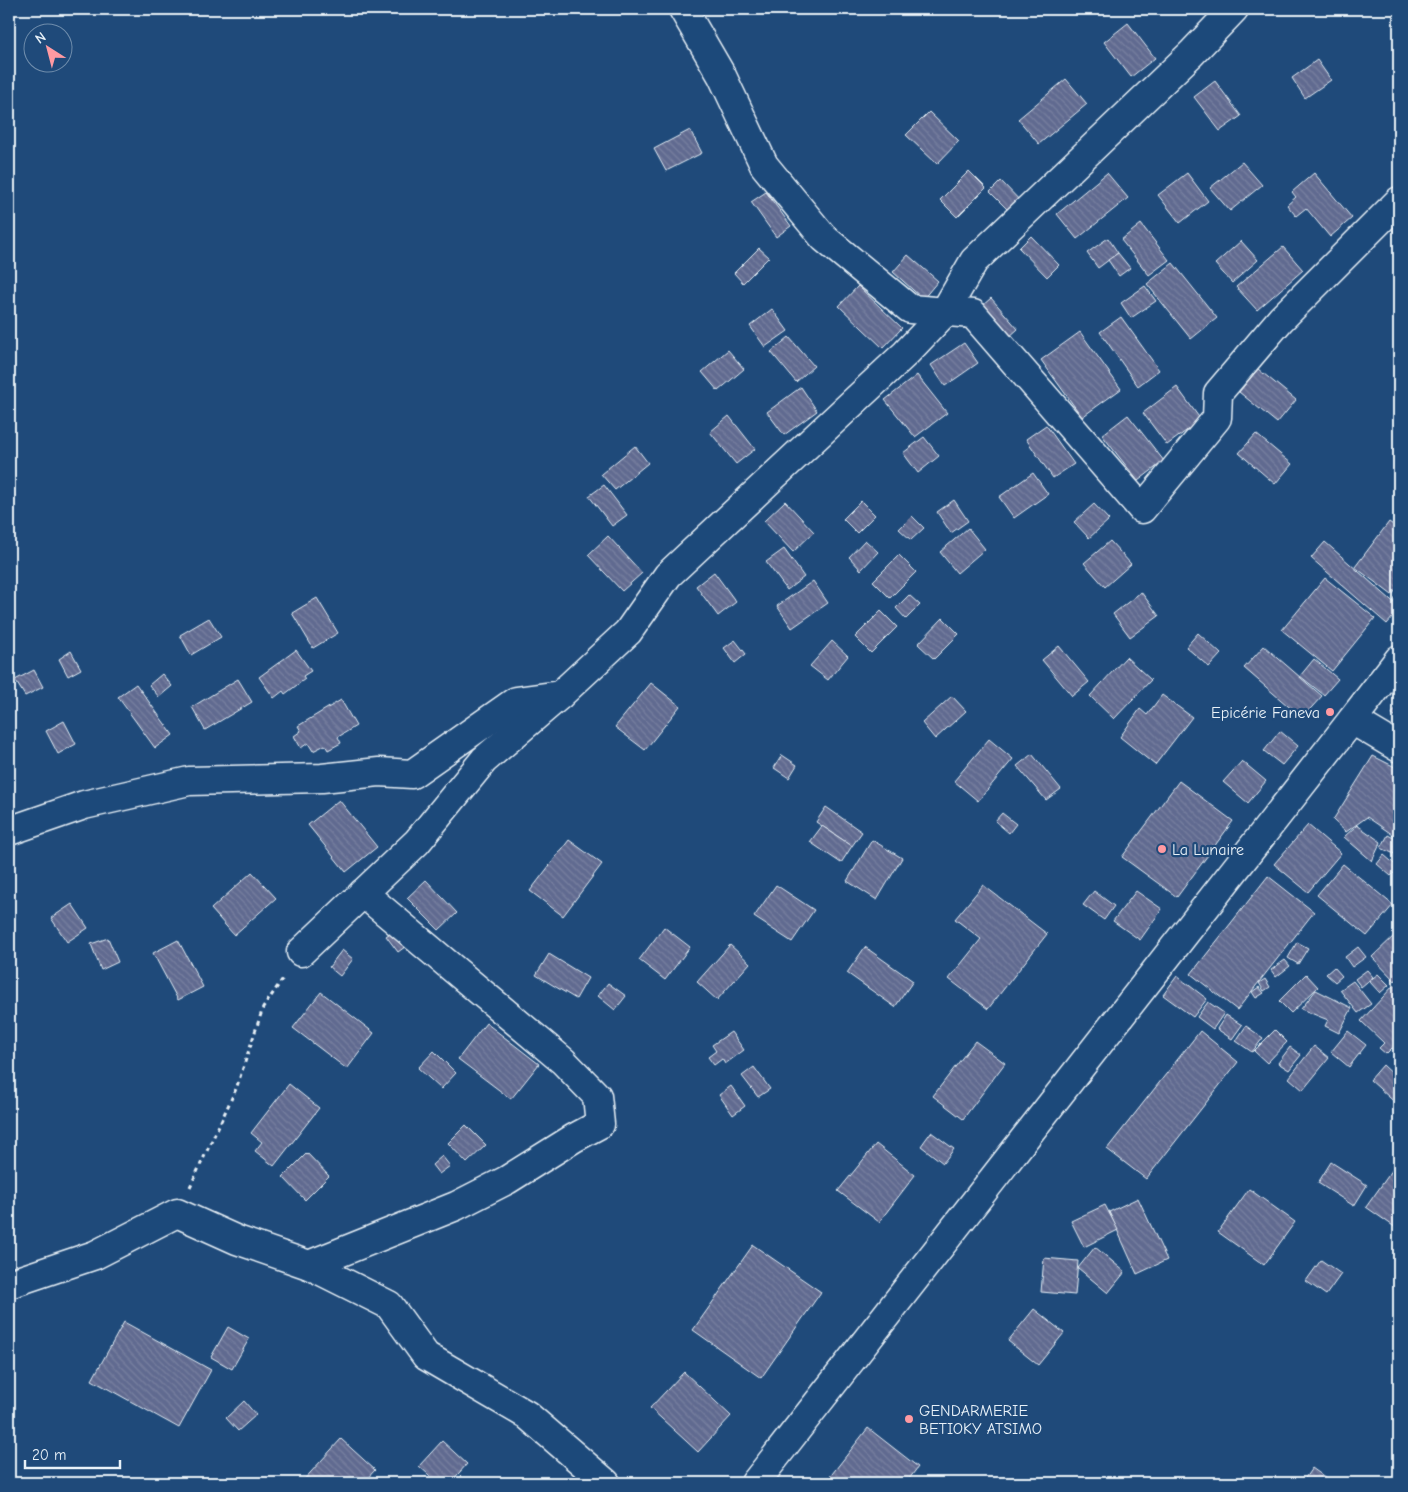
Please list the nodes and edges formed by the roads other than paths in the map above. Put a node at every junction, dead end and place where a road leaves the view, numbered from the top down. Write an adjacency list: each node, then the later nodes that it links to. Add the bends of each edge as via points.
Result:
1 (683, 9): 4 (street, via 722,76 764,165 824,238 910,309)
2 (1234, 9): 4 (street, via 974,261)
3 (1399, 201): 4 (street, via 1281,319 1218,393 1216,418 1142,509 973,314)
4 (944, 313): 6 (street, via 906,353 668,575 628,632)
5 (1399, 659): 7 (street)
6 (560, 695): 9 (street, via 516,701 412,774 379,772 322,778 188,781 84,805); 10 (street, via 484,760 417,842)
7 (1352, 720): 8 (street); 15 (street)
8 (1399, 748)
9 (9, 831)
10 (363, 893): 11 (street); 12 (street, via 563,1061 597,1096 600,1124 507,1180 456,1206)
11 (302, 952)
12 (310, 1265): 13 (street, via 237,1240 177,1213 95,1255); 14 (street, via 389,1305 426,1356 528,1415)
13 (9, 1284)
14 (606, 1483)
15 (755, 1483)

